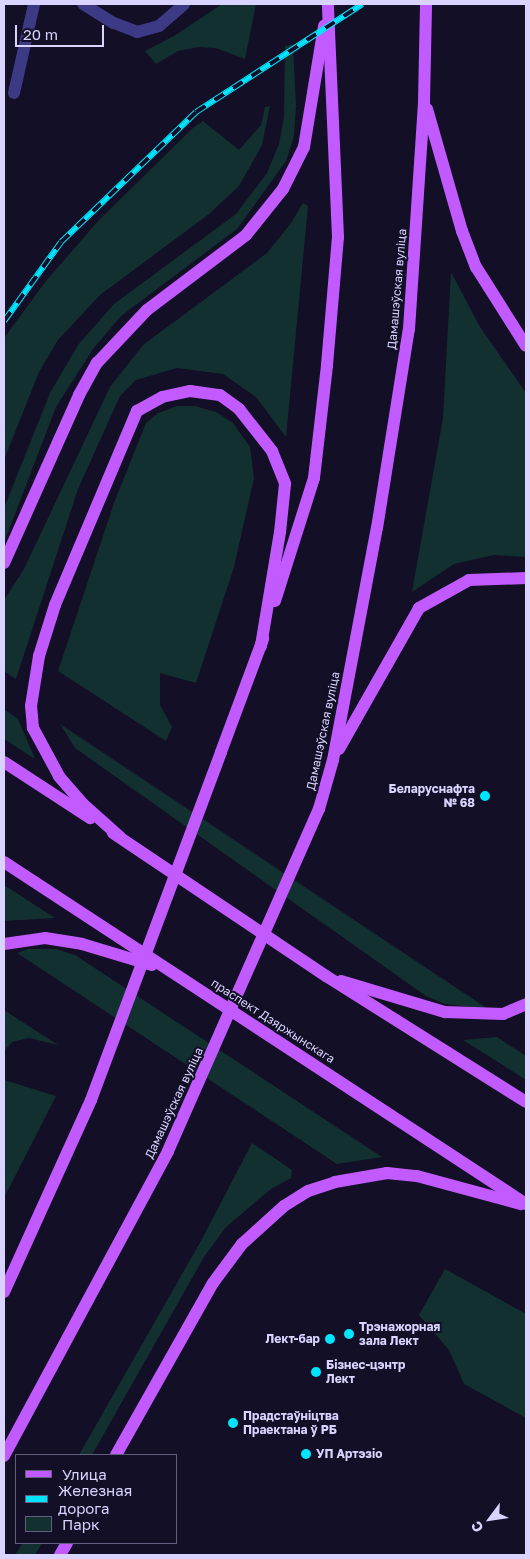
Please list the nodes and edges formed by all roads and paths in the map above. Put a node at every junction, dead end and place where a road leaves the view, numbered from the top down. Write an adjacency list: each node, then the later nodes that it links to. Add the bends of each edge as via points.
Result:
1 (34, 4): 6 (lane)
2 (83, 4): 3 (lane, via 114,24 137,32 159,26)
3 (184, 4)
4 (328, 4): 9 (main road, via 304,147 295,170 246,235 147,310 97,363 79,394); 11 (main road, via 338,237 327,365 314,478)
5 (426, 4): 7 (main road, Дамашэўская вуліца)
6 (14, 92)
7 (424, 101): 8 (main road, via 462,231 476,267); 12 (main road, Дамашэўская вуліца, via 409,329 377,528)
8 (526, 346)
9 (4, 563)
10 (526, 578): 12 (main road, via 469,580 419,608)
11 (260, 646): 14 (main road, via 280,532 284,484 272,452 240,409 220,396 190,391 162,397 136,411 55,605 38,656 30,706 33,728 59,776 83,804); 22 (main road, bridge, via 91,1100)
12 (333, 760): 24 (main road, Дамашэўская вуліца, bridge, via 319,809 168,1151)
13 (4, 762): 14 (main road)
14 (120, 837): 18 (main road)
15 (4, 862): 17 (main road, праспект Дзяржынскага)
16 (4, 944): 17 (main road, via 45,938 82,944)
17 (173, 971): 21 (main road, праспект Дзяржынскага)
18 (326, 976): 19 (main road, via 445,1012 503,1014); 20 (main road)
19 (526, 1004)
20 (526, 1102)
21 (526, 1205): 23 (main road, via 417,1176 386,1173 335,1182 308,1191 284,1206 242,1244 214,1283)
22 (4, 1292)
23 (117, 1454)
24 (4, 1456)
25 (66, 1544): 26 (main road)
26 (60, 1555)

